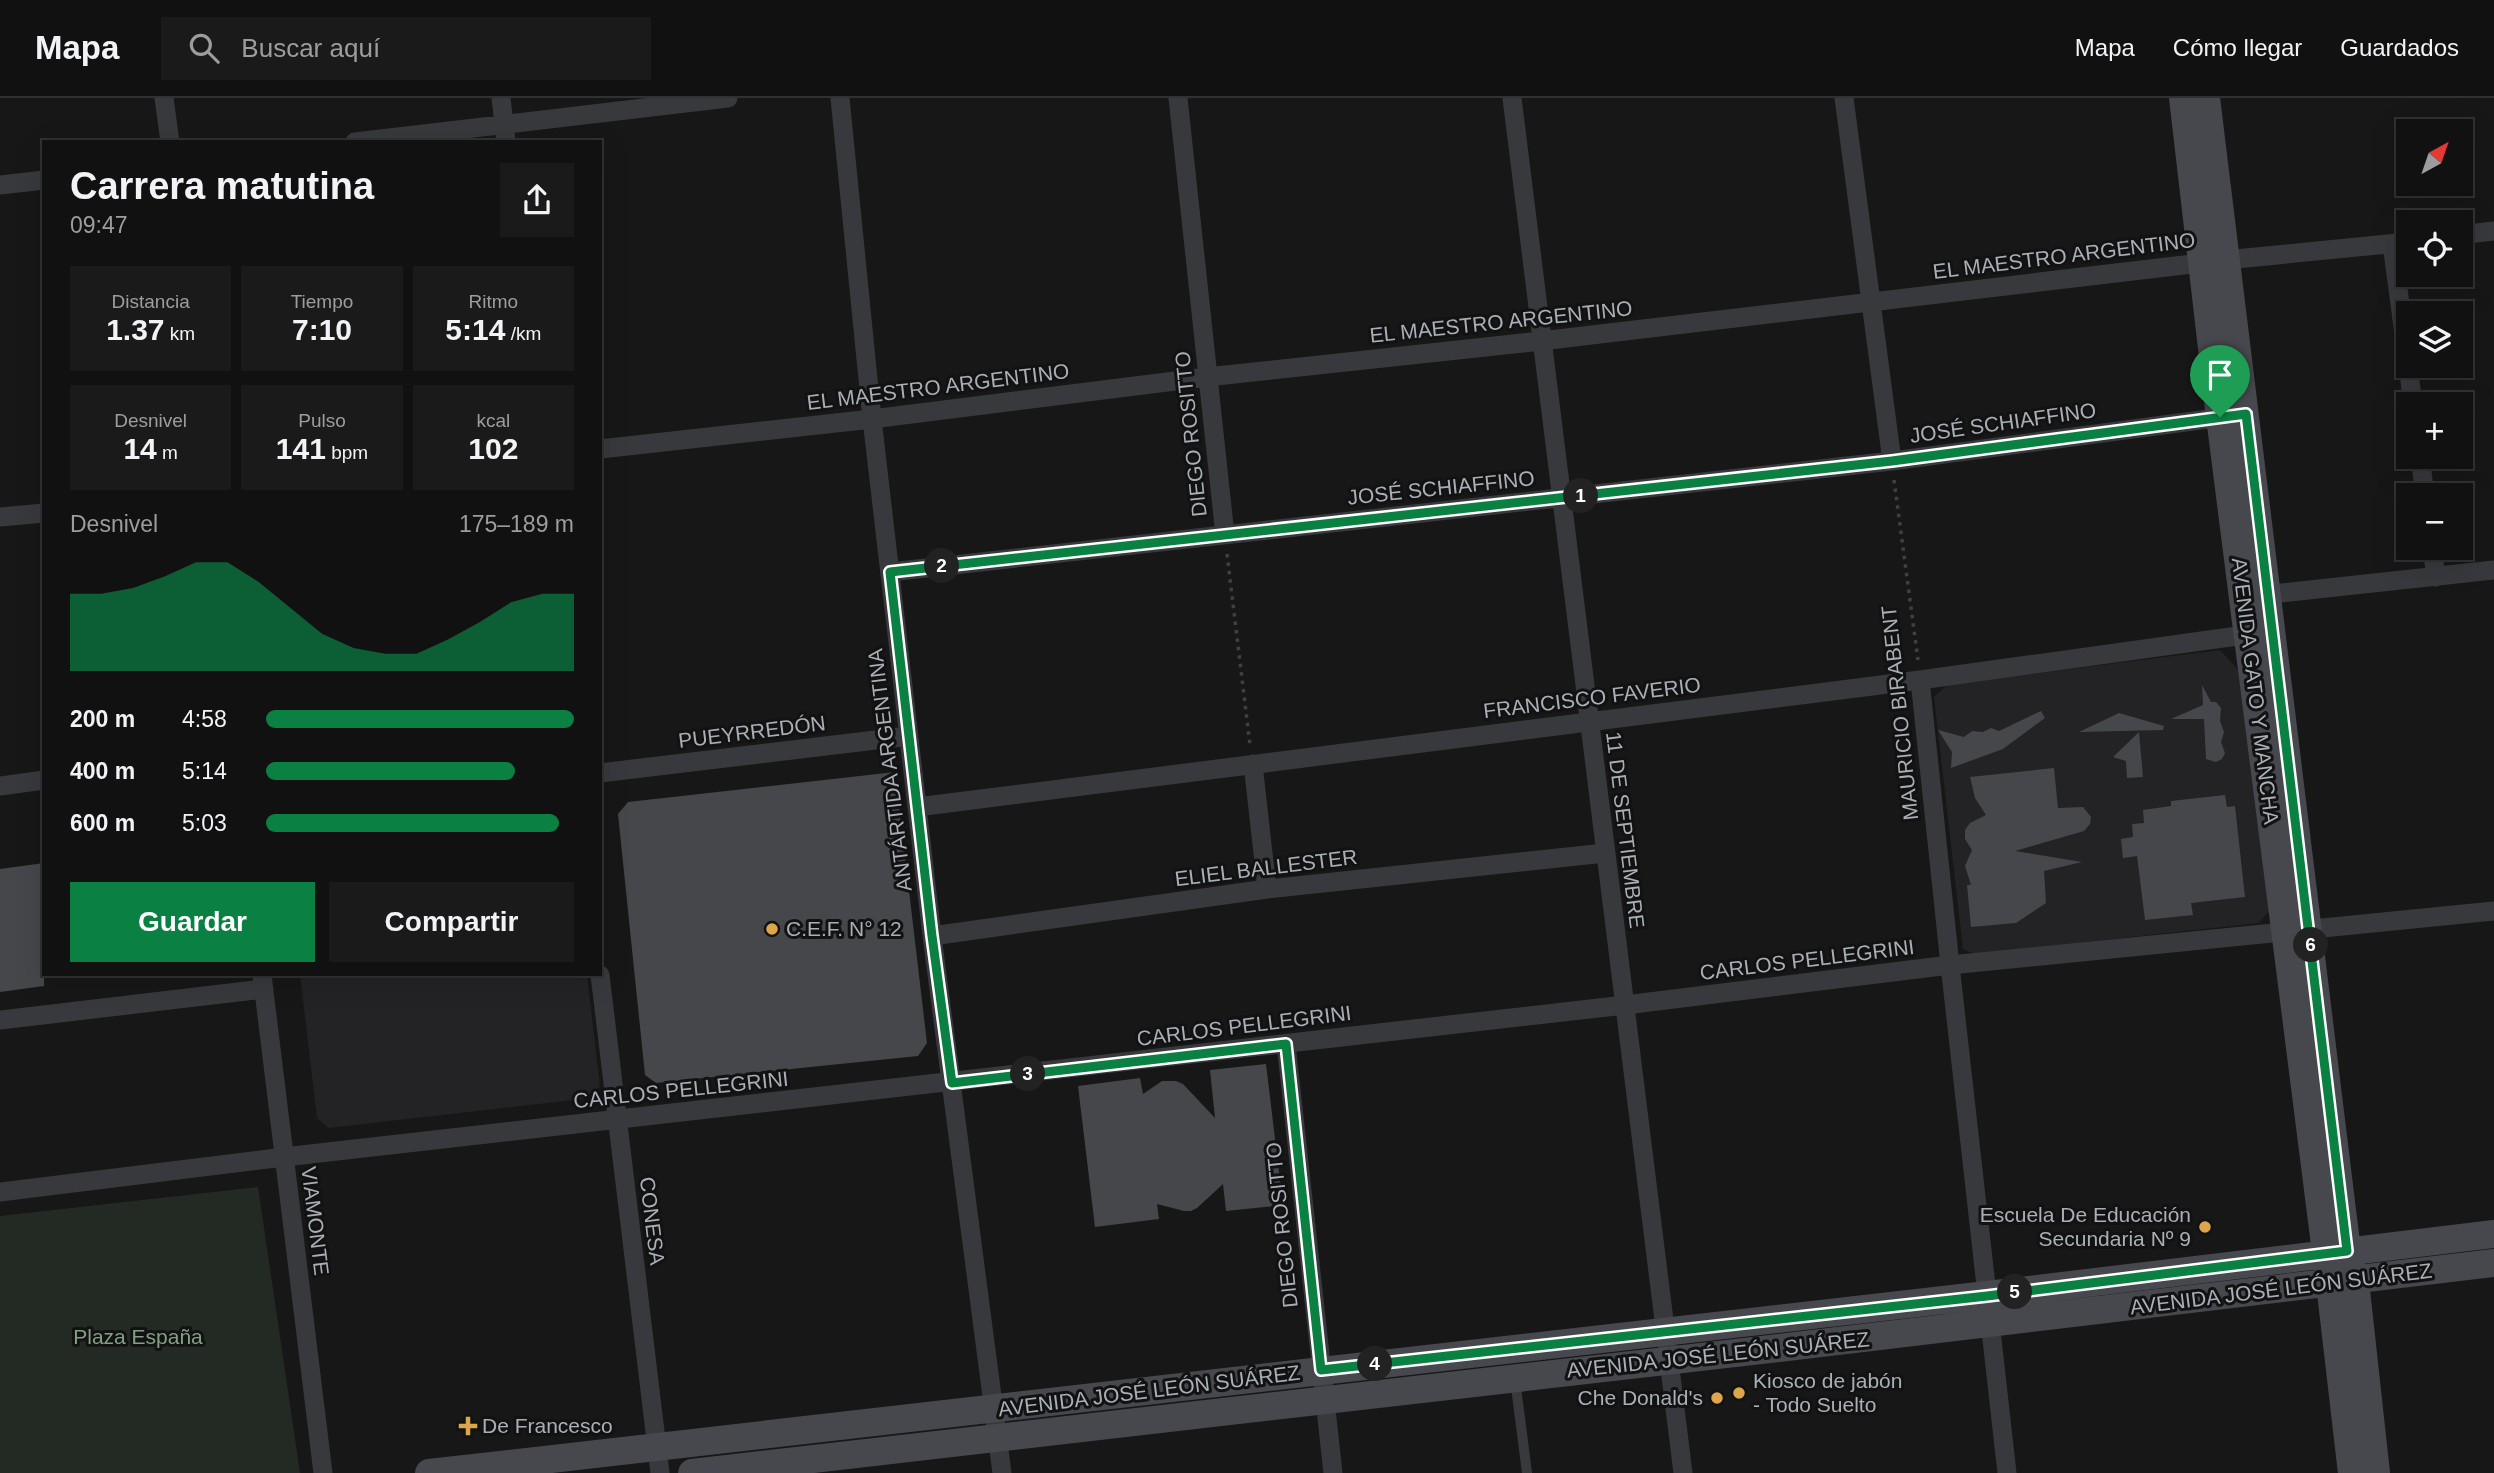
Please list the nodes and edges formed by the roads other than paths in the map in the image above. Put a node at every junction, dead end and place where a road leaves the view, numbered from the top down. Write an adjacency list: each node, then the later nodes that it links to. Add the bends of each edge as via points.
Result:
1 (164, 98): 11 (street)
2 (501, 98): 10 (street)
3 (728, 98): 10 (street)
4 (840, 98): 23 (street, ANTÁRTIDA ARGENTINA)
5 (1178, 98): 21 (street, DIEGO ROSITTO)
6 (1512, 98): 20 (street, 11 DE SEPTIEMBRE)
7 (1844, 98): 19 (street)
8 (2183, 98): 18 (main road, AVENIDA GATO Y MANCHA)
9 (2206, 98): 18 (main road, AVENIDA GATO Y MANCHA)
10 (505, 133): 12 (street)
11 (170, 140)
12 (388, 140)
13 (42, 180): 14 (street)
14 (0, 185)
15 (2494, 231): 16 (street)
16 (2473, 233)
17 (2396, 243): 18 (street, EL MAESTRO ARGENTINO)
18 (2214, 261): 19 (street, EL MAESTRO ARGENTINO); 22 (main road, AVENIDA GATO Y MANCHA)
19 (1872, 302): 20 (street, EL MAESTRO ARGENTINO); 25 (street)
20 (1541, 341): 21 (street, EL MAESTRO ARGENTINO); 26 (street, 11 DE SEPTIEMBRE)
21 (1207, 377): 23 (street, EL MAESTRO ARGENTINO); 29 (street, DIEGO ROSITTO)
22 (2233, 415): 25 (street, JOSÉ SCHIAFFINO); 34 (main road, AVENIDA GATO Y MANCHA)
23 (872, 419): 24 (street, EL MAESTRO ARGENTINO); 32 (street, ANTÁRTIDA ARGENTINA)
24 (602, 449)
25 (1892, 461): 26 (street, JOSÉ SCHIAFFINO)
26 (1560, 498): 29 (street, JOSÉ SCHIAFFINO); 37 (street, 11 DE SEPTIEMBRE)
27 (42, 513): 28 (street)
28 (0, 517)
29 (1225, 535): 32 (street, JOSÉ SCHIAFFINO)
30 (2434, 560): 33 (street)
31 (2494, 570): 33 (street)
32 (890, 572): 38 (street, ANTÁRTIDA ARGENTINA)
33 (2436, 577): 34 (street)
34 (2255, 596): 35 (main road, AVENIDA GATO Y MANCHA)
35 (2259, 633): 36 (street, FRANCISCO FAVERIO); 47 (main road, AVENIDA GATO Y MANCHA)
36 (1920, 680): 37 (street, FRANCISCO FAVERIO); 49 (street, MAURICIO BIRABENT)
37 (1589, 722): 39 (street, FRANCISCO FAVERIO); 44 (street, 11 DE SEPTIEMBRE)
38 (909, 736): 40 (street, PUEYRREDÓN); 43 (street, ANTÁRTIDA ARGENTINA)
39 (1253, 764): 43 (street, FRANCISCO FAVERIO); 45 (street)
40 (602, 774)
41 (42, 780): 42 (street)
42 (0, 786)
43 (917, 807): 48 (street, ANTÁRTIDA ARGENTINA)
44 (1605, 853): 45 (street, ELIEL BALLESTER); 52 (street, 11 DE SEPTIEMBRE)
45 (1267, 889): 48 (street, ELIEL BALLESTER)
46 (2494, 911): 47 (street, CARLOS PELLEGRINI)
47 (2297, 930): 49 (street, CARLOS PELLEGRINI); 60 (main road, AVENIDA GATO Y MANCHA)
48 (932, 936): 55 (street, ANTÁRTIDA ARGENTINA)
49 (1950, 965): 52 (street, CARLOS PELLEGRINI); 63 (street, MAURICIO BIRABENT)
50 (600, 976): 56 (street, CONESA)
51 (263, 982): 53 (street); 57 (street, VIAMONTE)
52 (1625, 1005): 54 (street, CARLOS PELLEGRINI); 65 (street, 11 DE SEPTIEMBRE)
53 (0, 1020)
54 (1286, 1044): 55 (street, CARLOS PELLEGRINI); 67 (street, DIEGO ROSITTO)
55 (952, 1083): 56 (street, CARLOS PELLEGRINI); 70 (street, ANTÁRTIDA ARGENTINA)
56 (617, 1119): 57 (street, CARLOS PELLEGRINI); 71 (street, CONESA)
57 (284, 1157): 58 (street, CARLOS PELLEGRINI); 72 (street, VIAMONTE)
58 (0, 1192)
59 (2494, 1234): 60 (main road, AVENIDA JOSÉ LEÓN SUÁREZ)
60 (2337, 1252): 62 (main road, AVENIDA GATO Y MANCHA); 63 (main road, AVENIDA JOSÉ LEÓN SUÁREZ)
61 (2494, 1263): 62 (main road, AVENIDA JOSÉ LEÓN SUÁREZ)
62 (2343, 1282): 64 (main road, AVENIDA JOSÉ LEÓN SUÁREZ); 80 (main road); 81 (main road)
63 (1987, 1296): 64 (street, MAURICIO BIRABENT); 65 (main road, AVENIDA JOSÉ LEÓN SUÁREZ)
64 (1990, 1325): 66 (main road, AVENIDA JOSÉ LEÓN SUÁREZ); 79 (street, MAURICIO BIRABENT)
65 (1664, 1332): 66 (street, 11 DE SEPTIEMBRE); 67 (main road, AVENIDA JOSÉ LEÓN SUÁREZ)
66 (1669, 1360): 68 (main road, AVENIDA JOSÉ LEÓN SUÁREZ); 78 (street, 11 DE SEPTIEMBRE)
67 (1321, 1370): 69 (street, DIEGO ROSITTO); 70 (main road, AVENIDA JOSÉ LEÓN SUÁREZ)
68 (1514, 1378): 69 (main road, AVENIDA JOSÉ LEÓN SUÁREZ); 77 (lane)
69 (1324, 1401): 70 (main road, AVENIDA JOSÉ LEÓN SUÁREZ); 76 (street, DIEGO ROSITTO)
70 (997, 1423): 71 (main road, AVENIDA JOSÉ LEÓN SUÁREZ); 74 (main road, AVENIDA JOSÉ LEÓN SUÁREZ); 75 (street, ANTÁRTIDA ARGENTINA)
71 (659, 1459): 73 (main road, AVENIDA JOSÉ LEÓN SUÁREZ)
72 (323, 1473)
73 (429, 1473)
74 (692, 1473)
75 (1002, 1473)
76 (1333, 1473)
77 (1527, 1473)
78 (1683, 1473)
79 (2007, 1473)
80 (2352, 1473)
81 (2376, 1473)

